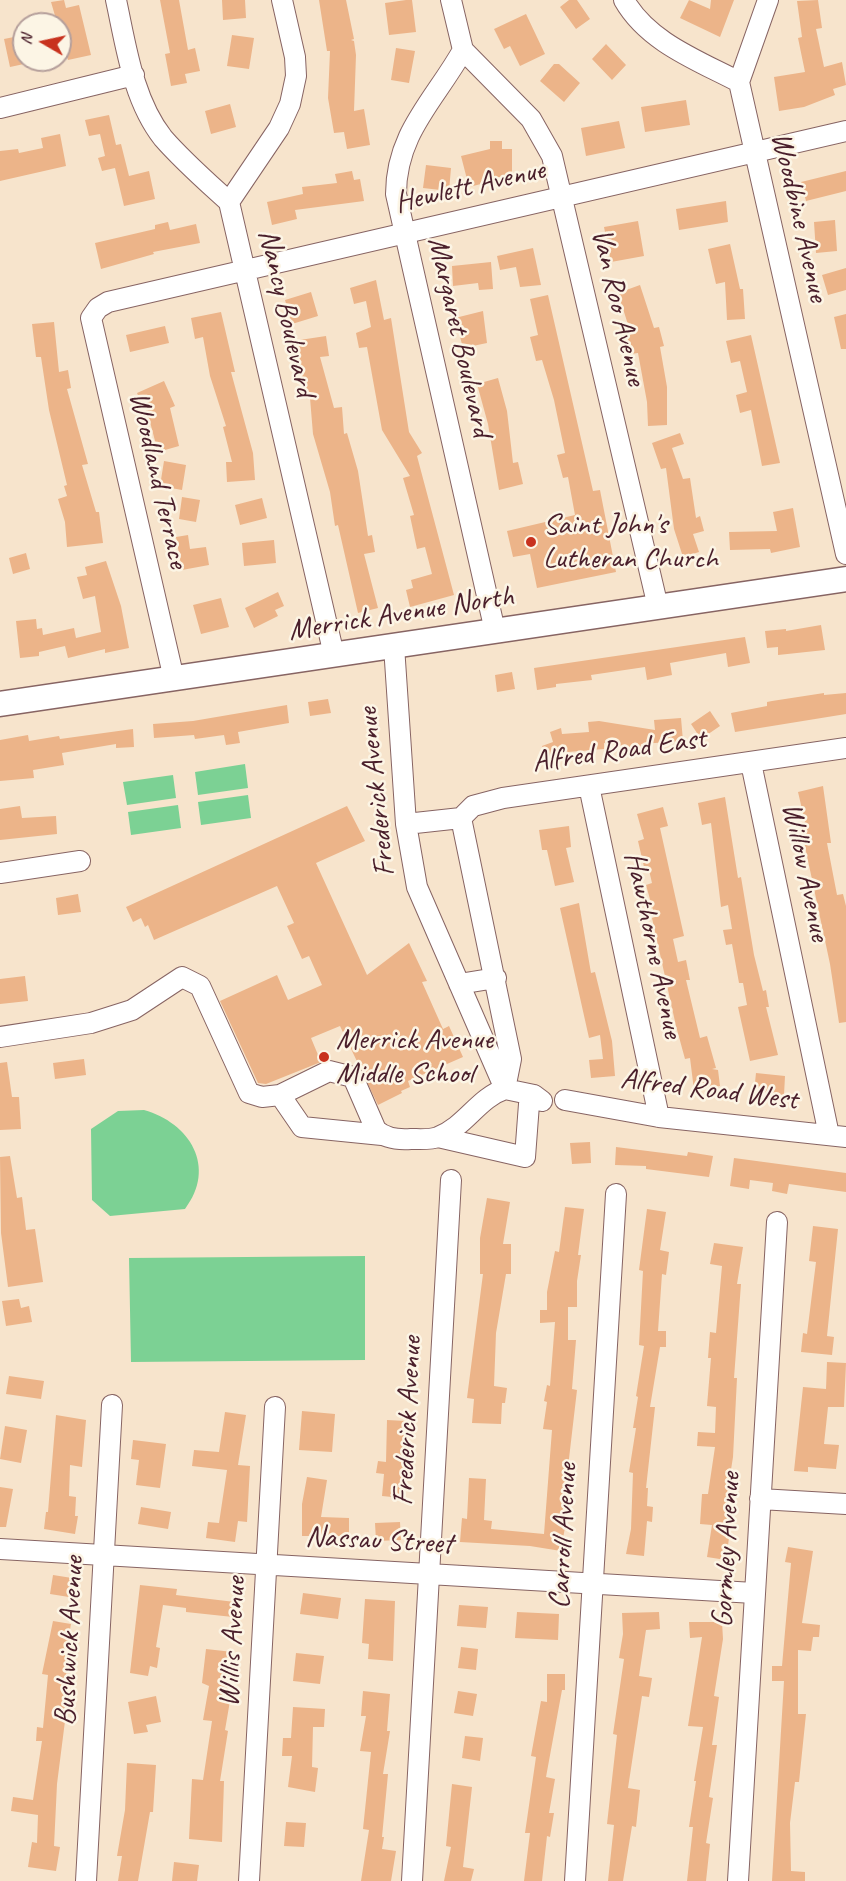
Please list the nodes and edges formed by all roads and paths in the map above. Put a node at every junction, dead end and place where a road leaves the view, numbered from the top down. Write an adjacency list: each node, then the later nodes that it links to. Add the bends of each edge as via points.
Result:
1 (116, 0): 7 (street)
2 (282, 0): 13 (street, Nancy Boulevard, via 296,57 291,104)
3 (451, 0): 6 (street)
4 (624, 0): 8 (street, via 654,35)
5 (768, 0): 8 (street)
6 (463, 50): 12 (street, Van Roo Avenue, via 531,119 552,156); 14 (street, Margaret Boulevard, via 410,130 400,155 396,194)
7 (134, 75): 9 (street); 13 (street, via 145,109 162,136)
8 (739, 82): 11 (street, Woodbine Avenue)
9 (0, 108)
10 (846, 130): 11 (street, Hewlett Avenue)
11 (753, 153): 12 (street, Hewlett Avenue); 17 (street, Woodbine Avenue)
12 (561, 197): 14 (street, Hewlett Avenue); 19 (street, Van Roo Avenue)
13 (229, 202): 15 (street, Nancy Boulevard)
14 (404, 233): 15 (street, Hewlett Avenue); 20 (street, Margaret Boulevard)
15 (245, 270): 16 (street, Hewlett Avenue); 22 (street, Nancy Boulevard)
16 (108, 302): 23 (street, Woodland Terrace, via 92,318)
17 (846, 554)
18 (846, 579): 19 (main road, Merrick Avenue North)
19 (658, 607): 20 (main road, Merrick Avenue North)
20 (495, 631): 21 (main road, Merrick Avenue North)
21 (394, 646): 22 (main road, Merrick Avenue North); 29 (street, Frederick Avenue)
22 (334, 655): 23 (main road, Merrick Avenue North)
23 (174, 679): 24 (main road, Merrick Avenue North)
24 (0, 704)
25 (846, 748): 26 (street, Alfred Road East)
26 (751, 762): 27 (street, Alfred Road East); 40 (street, Willow Avenue)
27 (589, 786): 28 (street, Alfred Road East, via 503,798 473,806); 38 (street, Hawthorne Avenue)
28 (461, 818): 29 (street, Alfred Road East); 32 (street)
29 (406, 824): 33 (street, Frederick Avenue, via 417,887)
30 (80, 861): 31 (street)
31 (0, 873)
32 (496, 978): 33 (street); 35 (street, via 511,1059)
33 (459, 984): 35 (street, Frederick Avenue)
34 (0, 1037): 36 (street, via 91,1023 132,1011 182,977 201,986 249,1094)
35 (505, 1089): 41 (street, via 489,1095 466,1120); 41 (street, via 538,1098 529,1104 525,1157)
36 (280, 1095): 39 (street, via 302,1127); 39 (street, via 329,1071 354,1077 376,1130)
37 (565, 1100): 38 (street, Alfred Road West)
38 (659, 1117): 40 (street, Alfred Road West)
39 (382, 1135): 41 (street, via 402,1140)
40 (838, 1136)
41 (438, 1137)
42 (451, 1180): 52 (street, Frederick Avenue)
43 (616, 1194): 53 (street, Carroll Avenue)
44 (777, 1222): 47 (street, Gormley Avenue)
45 (112, 1405): 50 (street, Bushwick Avenue)
46 (275, 1407): 51 (street, Willis Avenue)
47 (760, 1499): 48 (street); 54 (street, Gormley Avenue)
48 (846, 1504)
49 (0, 1549): 50 (street, Nassau Street)
50 (105, 1555): 51 (street, Nassau Street); 55 (street, Bushwick Avenue)
51 (267, 1564): 52 (street, Nassau Street); 56 (street, Willis Avenue)
52 (430, 1574): 53 (street, Nassau Street); 57 (street, Frederick Avenue)
53 (592, 1583): 54 (street, Nassau Street); 58 (street, Carroll Avenue)
54 (754, 1593): 59 (street, Gormley Avenue)
55 (86, 1881)
56 (249, 1881)
57 (412, 1881)
58 (575, 1881)
59 (738, 1881)

